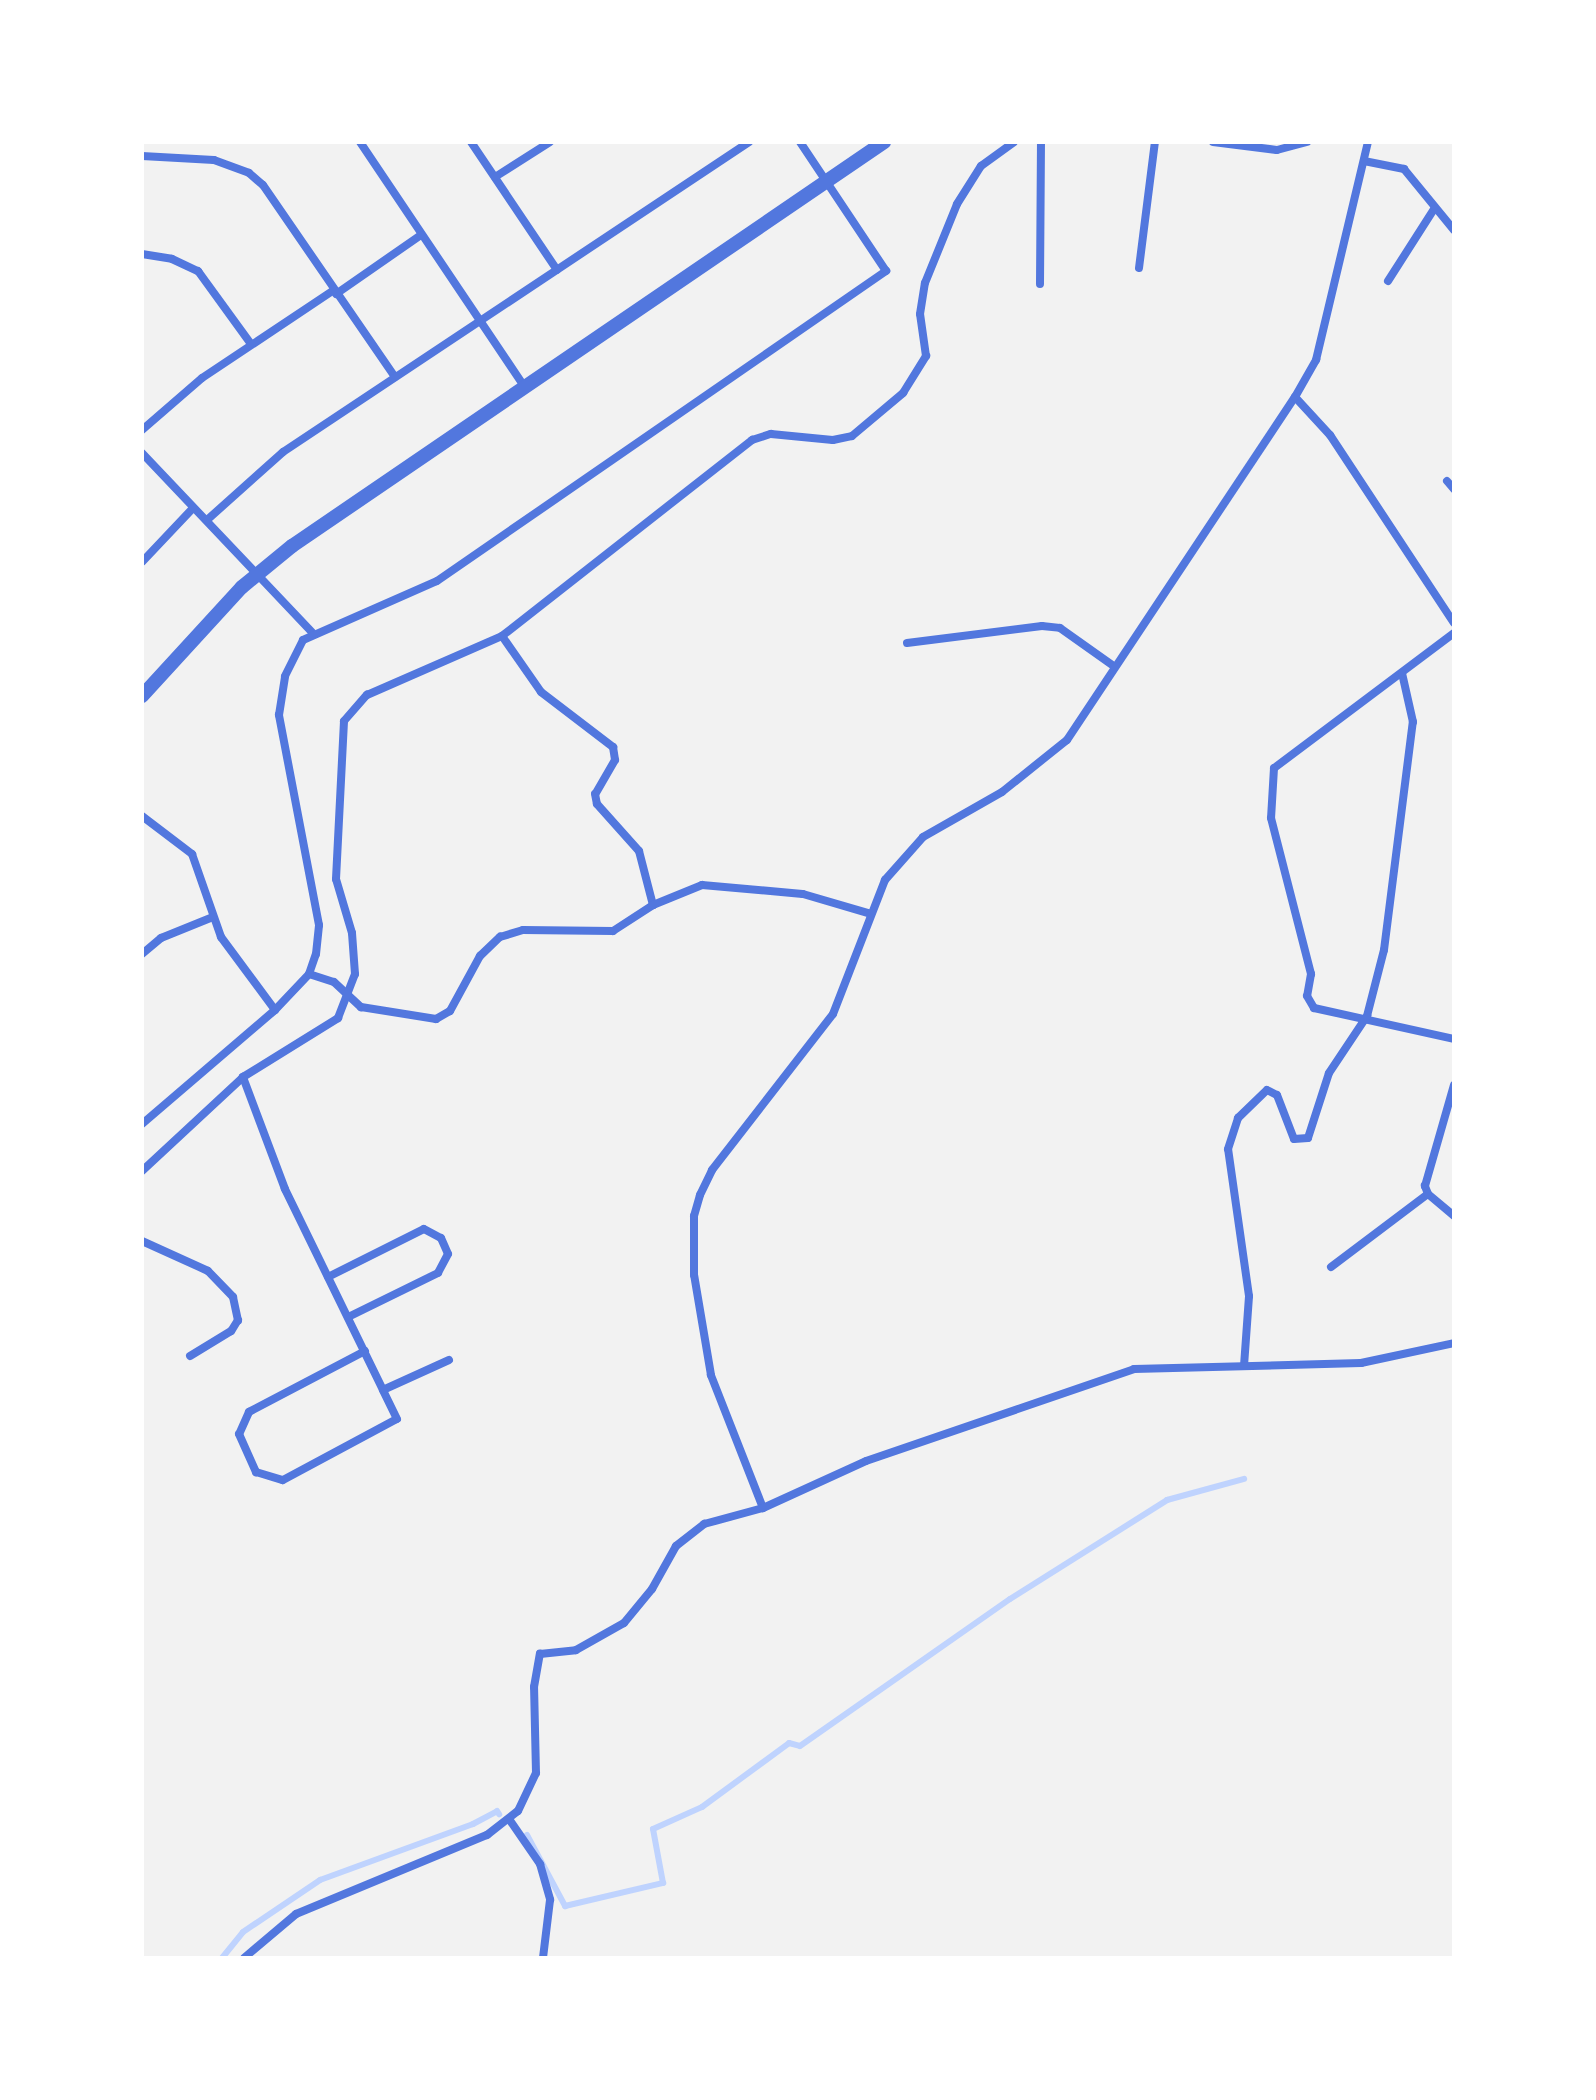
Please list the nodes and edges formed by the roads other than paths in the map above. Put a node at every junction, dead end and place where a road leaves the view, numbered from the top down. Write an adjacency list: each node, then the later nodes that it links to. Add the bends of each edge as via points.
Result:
1 (360, 142): 19 (street)
2 (471, 142): 15 (street)
3 (550, 142): 15 (street)
4 (749, 142): 22 (street)
5 (800, 142): 16 (street)
6 (884, 142): 16 (street)
7 (1014, 142): 42 (street, via 981,166 957,204 925,283 920,314 926,356 903,393 852,436 833,440 771,434 752,440)
8 (1041, 142): 24 (street)
9 (1155, 142): 21 (street)
10 (1213, 142): 11 (street, via 1277,150)
11 (1307, 142)
12 (1368, 142): 14 (street)
13 (142, 156): 25 (street, via 214,160 249,173 274,199)
14 (1364, 161): 17 (street, via 1404,169); 30 (street, via 1316,360)
15 (495, 177): 22 (street)
16 (828, 184): 29 (street); 40 (street, via 886,271 437,581 386,607)
17 (1434, 209): 18 (street); 23 (street)
18 (1454, 230)
19 (421, 235): 25 (street); 26 (street)
20 (142, 254): 27 (street, via 198,271)
21 (1139, 268)
22 (557, 270): 26 (street)
23 (1388, 281)
24 (1040, 284)
25 (335, 292): 27 (street); 28 (street)
26 (479, 322): 28 (street); 29 (street)
27 (251, 344): 31 (street)
28 (395, 377): 36 (street, via 259,469)
29 (525, 388): 38 (street)
30 (1295, 397): 39 (street, via 1330,435); 44 (street)
31 (142, 430)
32 (142, 453): 35 (street)
33 (1447, 481): 34 (street)
34 (1454, 489)
35 (193, 508): 36 (street); 37 (street)
36 (207, 520): 38 (street)
37 (142, 562)
38 (260, 572): 40 (street); 46 (street)
39 (1454, 623)
40 (312, 632): 52 (street, via 291,660 279,715 319,925)
41 (1454, 633): 45 (street)
42 (502, 636): 48 (street, via 541,692 613,747 615,760 595,794 597,804 639,851); 53 (street, via 367,695 344,721 336,879 356,953)
43 (907, 643): 44 (street, via 1060,628)
44 (1115, 667): 49 (street, via 1067,740 1002,792 923,837 885,880)
45 (1402, 673): 55 (street, via 1413,722 1384,950); 55 (street, via 1274,768 1271,818 1311,974 1307,996 1314,1008)
46 (142, 696)
47 (142, 816): 50 (street, via 192,854)
48 (653, 905): 49 (street, via 702,885 740,885 803,894); 53 (street, via 613,931 523,930 500,937 480,956 450,1011 436,1019 361,1007)
49 (868, 913): 73 (street, via 850,980 833,1014 712,1170 694,1216 694,1275 711,1375)
50 (213, 917): 51 (street, via 161,938); 54 (street, via 230,951)
51 (142, 954)
52 (309, 974): 53 (street, via 334,982); 54 (street)
53 (349, 997): 57 (street, via 327,1027)
54 (275, 1010): 59 (street)
55 (1367, 1016): 56 (street); 71 (street, via 1329,1073 1308,1138 1294,1139 1274,1091 1261,1092 1238,1118 1228,1149 1249,1296)
56 (1454, 1039)
57 (243, 1077): 60 (street); 65 (street, via 285,1189)
58 (1454, 1085): 61 (street, via 1425,1186)
59 (142, 1124)
60 (142, 1171)
61 (1428, 1194): 62 (street); 64 (street)
62 (1454, 1216)
63 (142, 1241): 69 (street, via 208,1271 233,1297 238,1320 231,1331)
64 (1331, 1267)
65 (328, 1277): 66 (street); 66 (street, via 424,1229 441,1238 448,1254 438,1273)
66 (348, 1317): 68 (street)
67 (1454, 1343): 71 (street, via 1361,1363)
68 (365, 1351): 72 (street); 72 (street, via 249,1412 239,1434 256,1472 283,1480 397,1419)
69 (190, 1356)
70 (449, 1360): 72 (street)
71 (1244, 1366): 73 (street, via 1153,1366 1111,1375 825,1477)
72 (383, 1390)
73 (763, 1508): 74 (street, via 689,1534 638,1608 608,1635 576,1650 540,1654 534,1687 536,1773)
74 (509, 1819): 75 (street, via 487,1835 296,1914); 76 (street, via 540,1864 550,1900)
75 (244, 1958)
76 (543, 1958)

